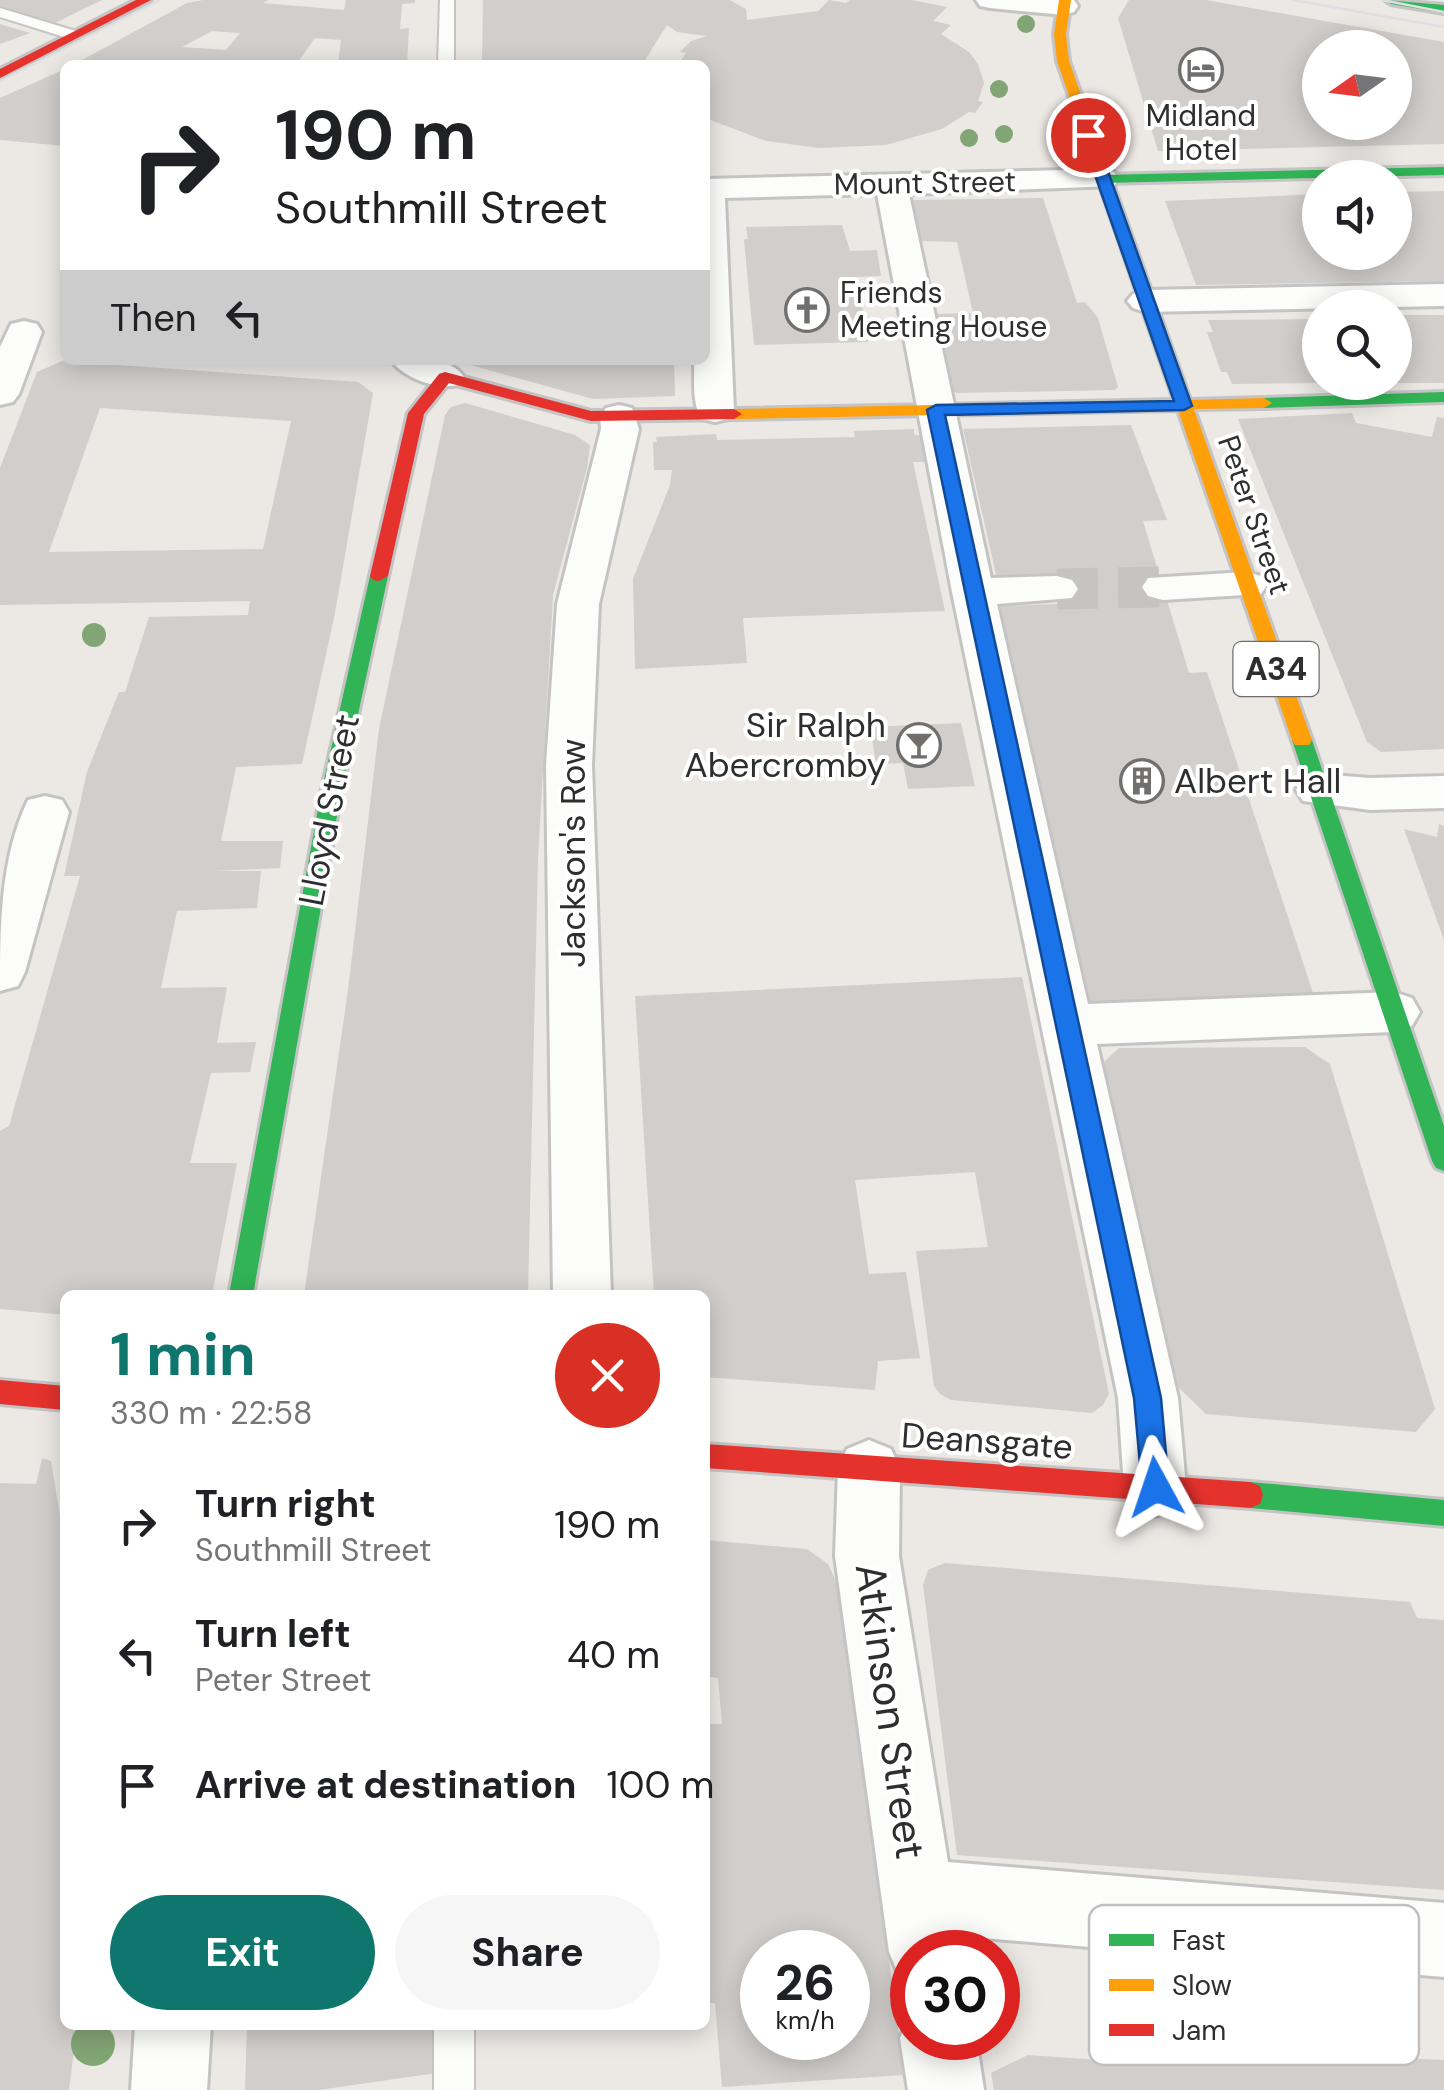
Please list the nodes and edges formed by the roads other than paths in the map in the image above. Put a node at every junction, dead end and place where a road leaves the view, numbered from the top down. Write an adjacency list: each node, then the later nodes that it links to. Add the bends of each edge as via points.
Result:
1 (145, 0): 8 (main road)
2 (447, 0): 9 (lane)
3 (990, 0): 5 (street)
4 (1391, 0): 6 (main road)
5 (1065, 3): 12 (main road, Peter Street / A34, via 1062,61)
6 (1444, 9)
7 (0, 12): 8 (lane)
8 (74, 35): 10 (main road)
9 (446, 60)
10 (0, 74)
11 (1444, 171): 12 (main road, Mount Street)
12 (1103, 178): 13 (street, Mount Street); 16 (main road, Peter Street / A34)
13 (891, 184): 14 (street, Mount Street); 24 (street)
14 (710, 188)
15 (1444, 296): 16 (street)
16 (1145, 302): 23 (main road, Peter Street / A34)
17 (27, 315): 21 (street)
18 (710, 326): 25 (street)
19 (419, 365): 20 (street)
20 (445, 377): 26 (main road, via 570,413); 38 (main road, Lloyd Street, via 416,413 372,606 327,811)
21 (0, 394)
22 (1444, 397): 23 (main road)
23 (1184, 406): 24 (main road); 27 (main road, Peter Street / A34)
24 (936, 410): 25 (main road); 30 (street)
25 (715, 412): 26 (main road)
26 (619, 416): 39 (street, Jackson's Row, via 578,604 569,765)
27 (1246, 584): 28 (street); 31 (main road, Peter Street / A34)
28 (1163, 587)
29 (1057, 589): 30 (street)
30 (972, 592): 36 (street)
31 (1319, 790): 32 (street); 35 (main road, Peter Street / A34)
32 (1444, 792)
33 (45, 812): 34 (street)
34 (0, 972)
35 (1394, 1012): 36 (street); 37 (main road, Peter Street / A34)
36 (1067, 1025): 44 (street, via 1148,1398)
37 (1444, 1161)
38 (242, 1290)
39 (582, 1290)
40 (0, 1392): 41 (main road)
41 (60, 1398)
42 (710, 1456): 43 (main road, Deansgate)
43 (868, 1469): 44 (main road, Deansgate); 46 (street, Atkinson Street, via 867,1556)
44 (1156, 1487): 45 (main road, Deansgate)
45 (1444, 1513)
46 (922, 1924): 47 (street)
47 (1089, 1929)
48 (1419, 1939): 49 (street)
49 (1444, 1940)
50 (173, 2030): 53 (street)
51 (454, 2030): 54 (lane)
52 (941, 2060): 55 (street)
53 (169, 2090)
54 (454, 2090)
55 (946, 2090)

